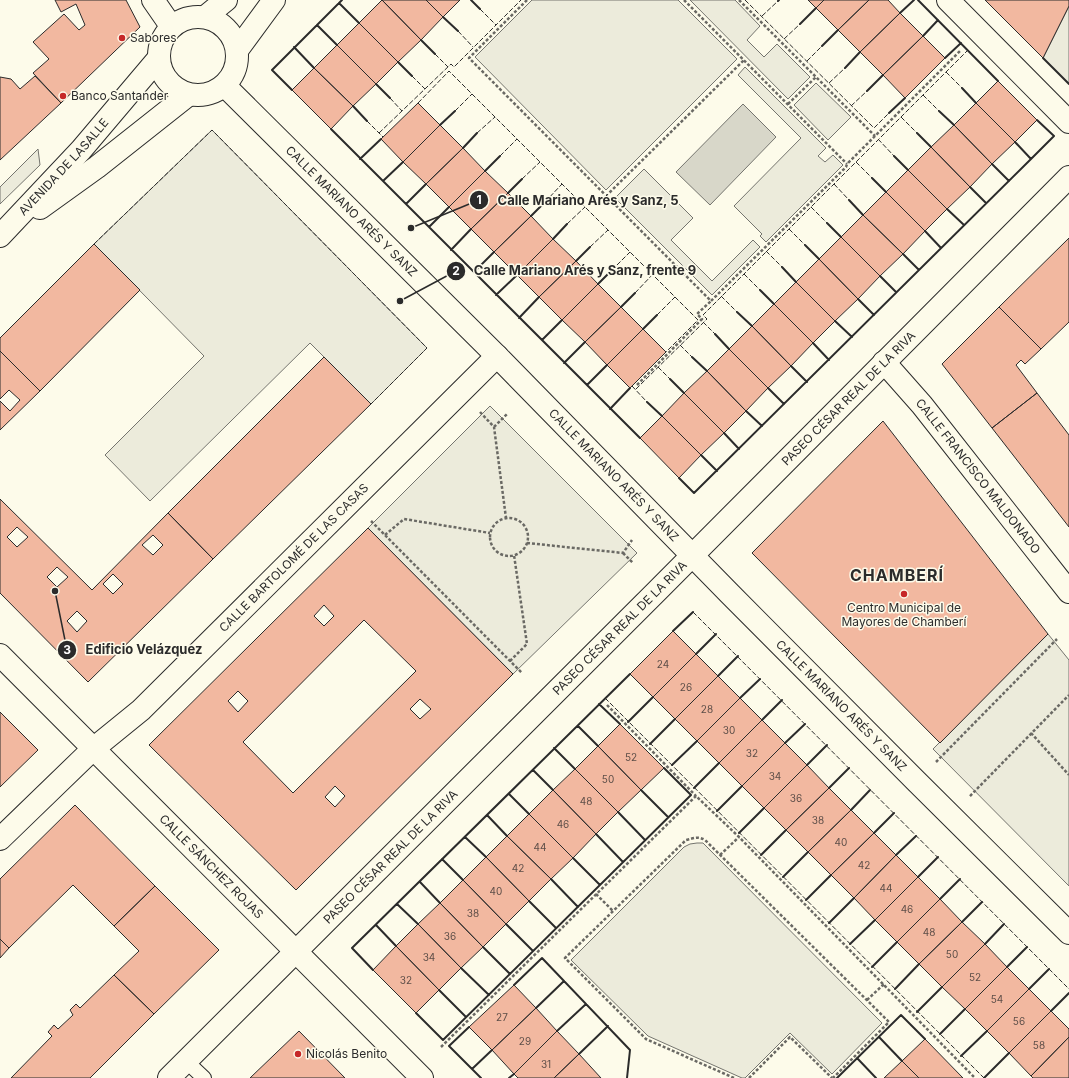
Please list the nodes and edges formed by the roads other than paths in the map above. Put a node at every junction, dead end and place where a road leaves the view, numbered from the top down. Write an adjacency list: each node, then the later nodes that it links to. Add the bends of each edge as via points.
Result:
1 (154, 0): 6 (main road)
2 (226, 0): 5 (main road)
3 (274, 0): 7 (main road)
4 (948, 0): 11 (main road)
5 (205, 16): 6 (main road, via 187,18); 7 (main road, via 220,23 232,34)
6 (171, 26): 8 (main road, via 160,41)
7 (238, 49): 9 (main road, via 236,69)
8 (158, 59): 10 (main road, via 167,82); 13 (main road, AVENIDA DE LASALLE, via 81,150)
9 (225, 86): 10 (main road, via 208,95); 14 (main road, CALLE MARIANO ARÉS Y SANZ)
10 (188, 95): 13 (main road, AVENIDA DE LASALLE, via 97,167)
11 (1069, 122)
12 (1069, 177): 15 (main road, PASEO CÉSAR REAL DE LA RIVA)
13 (0, 236)
14 (497, 356): 16 (main road, CALLE MARIANO ARÉS Y SANZ); 19 (main road, CALLE BARTOLOMÉ DE LAS CASAS, via 141,710)
15 (884, 362): 16 (main road, PASEO CÉSAR REAL DE LA RIVA); 17 (main road, CALLE FRANCISCO MALDONADO, via 922,405)
16 (692, 556): 21 (main road, CALLE MARIANO ARÉS Y SANZ); 22 (main road, PASEO CÉSAR REAL DE LA RIVA)
17 (1069, 592)
18 (0, 655): 19 (main road, CALLE SÁNCHEZ ROJAS)
19 (92, 749): 20 (main road, CALLE BARTOLOMÉ DE LAS CASAS); 22 (main road, CALLE SÁNCHEZ ROJAS)
20 (0, 839)
21 (1069, 933)
22 (296, 950): 23 (main road, PASEO CÉSAR REAL DE LA RIVA); 26 (main road, CALLE SÁNCHEZ ROJAS)
23 (186, 1060): 24 (main road, PASEO CÉSAR REAL DE LA RIVA); 25 (lane)
24 (169, 1078)
25 (204, 1078)
26 (422, 1078)

